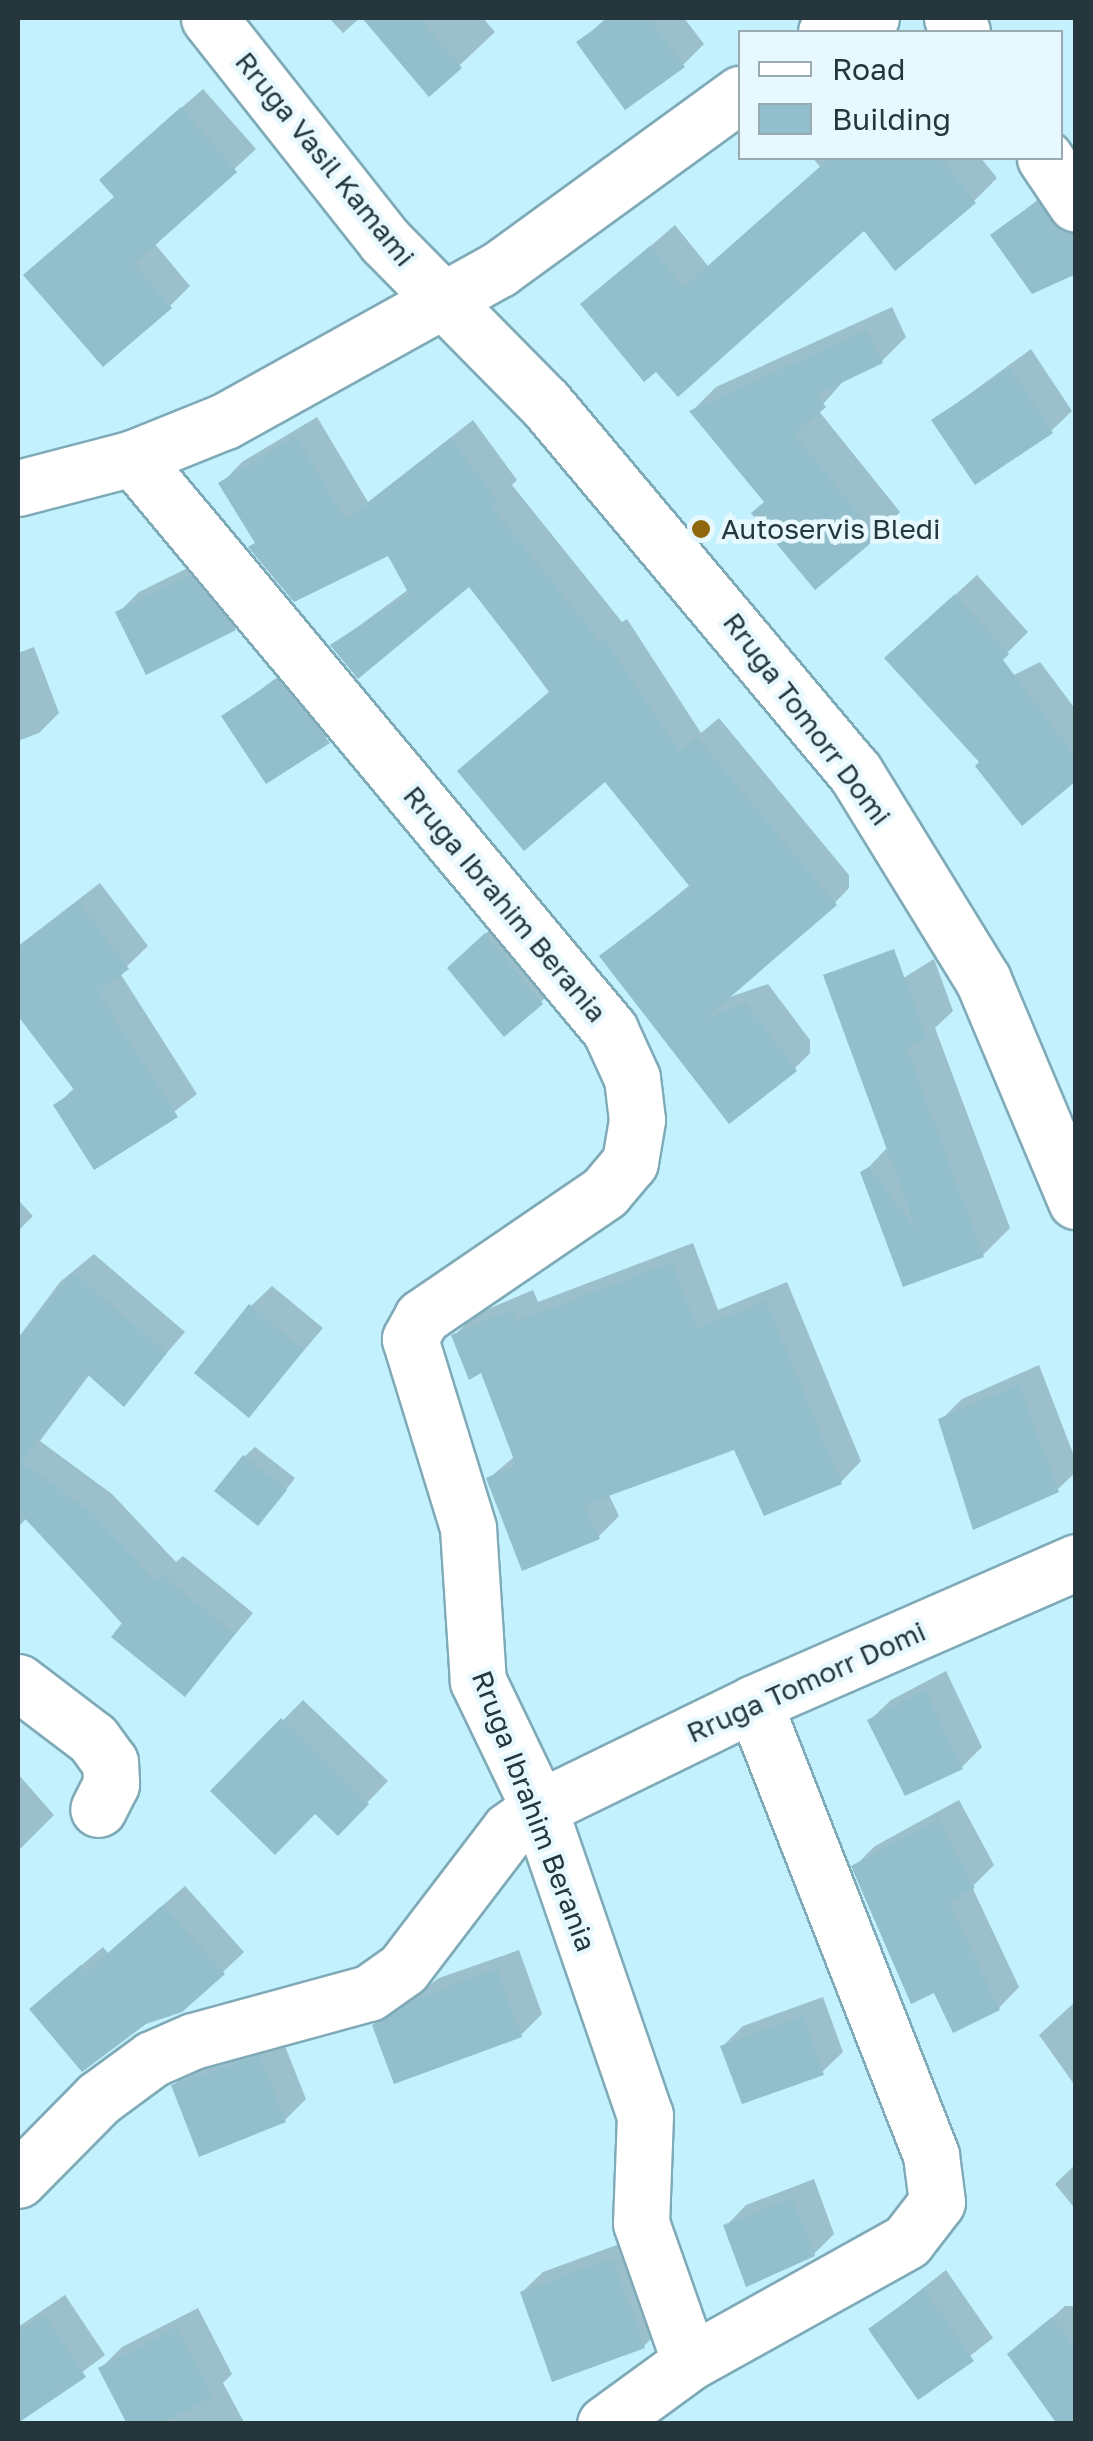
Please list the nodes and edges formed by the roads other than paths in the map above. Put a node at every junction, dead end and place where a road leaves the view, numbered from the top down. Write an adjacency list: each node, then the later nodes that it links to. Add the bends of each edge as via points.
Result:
1 (209, 18): 7 (street, Rruga Vasil Kamami, via 385,241)
2 (870, 18): 3 (street)
3 (833, 30)
4 (738, 95): 7 (street, via 499,269)
5 (1046, 160): 6 (street)
6 (1076, 204)
7 (445, 298): 8 (street, via 226,421); 10 (street, Rruga Tomorr Domi, via 674,550 855,772 983,980)
8 (132, 458): 9 (street); 14 (street, Rruga Ibrahim Berania, via 610,1030 632,1078 637,1120 630,1162 605,1192 422,1317 410,1339 468,1528 478,1681)
9 (18, 488)
10 (1076, 1201)
11 (1076, 1562): 13 (street, Rruga Tomorr Domi)
12 (18, 1682): 15 (street, via 93,1739 110,1762 111,1784)
13 (754, 1703): 14 (street, Rruga Tomorr Domi); 17 (street, via 930,2155 937,2202 907,2240)
14 (538, 1808): 16 (street, Rruga Tomorr Domi, via 510,1830 403,1969 369,1993 193,2041 152,2059 99,2098); 17 (street, Rruga Ibrahim Berania, via 645,2116 641,2223)
15 (98, 1809)
16 (18, 2180)
17 (690, 2362): 18 (street)
18 (605, 2424)

